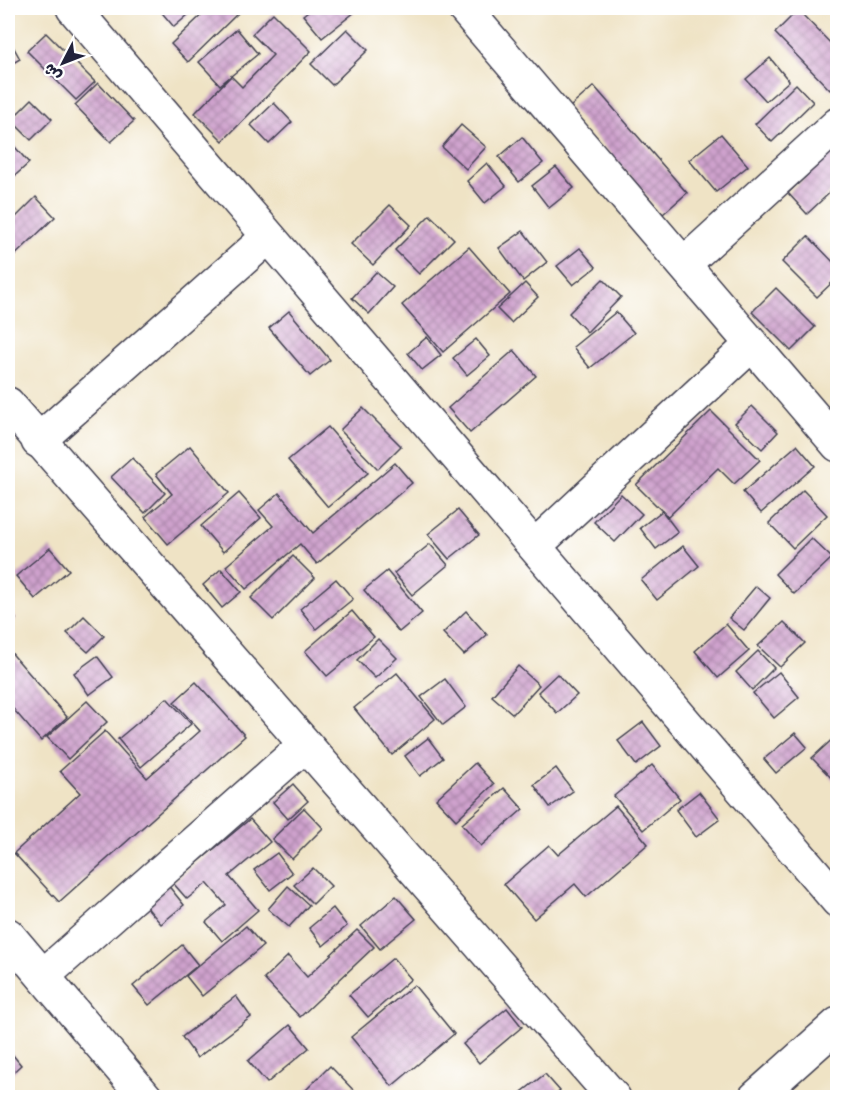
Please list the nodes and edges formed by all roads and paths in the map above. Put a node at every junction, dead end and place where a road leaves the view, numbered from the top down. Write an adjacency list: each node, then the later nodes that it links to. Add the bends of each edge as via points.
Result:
1 (73, 8): 4 (street)
2 (464, 8): 5 (street)
3 (837, 124): 5 (street)
4 (268, 237): 8 (street); 10 (street)
5 (684, 264): 6 (street)
6 (751, 345): 9 (street); 10 (street)
7 (8, 404): 8 (street)
8 (38, 441): 11 (street)
9 (837, 446)
10 (536, 545): 12 (street)
11 (305, 745): 14 (street); 17 (street)
12 (837, 901)
13 (8, 935): 14 (street)
14 (43, 976): 16 (street)
15 (837, 1024): 18 (street)
16 (147, 1098)
17 (614, 1098)
18 (755, 1098)

